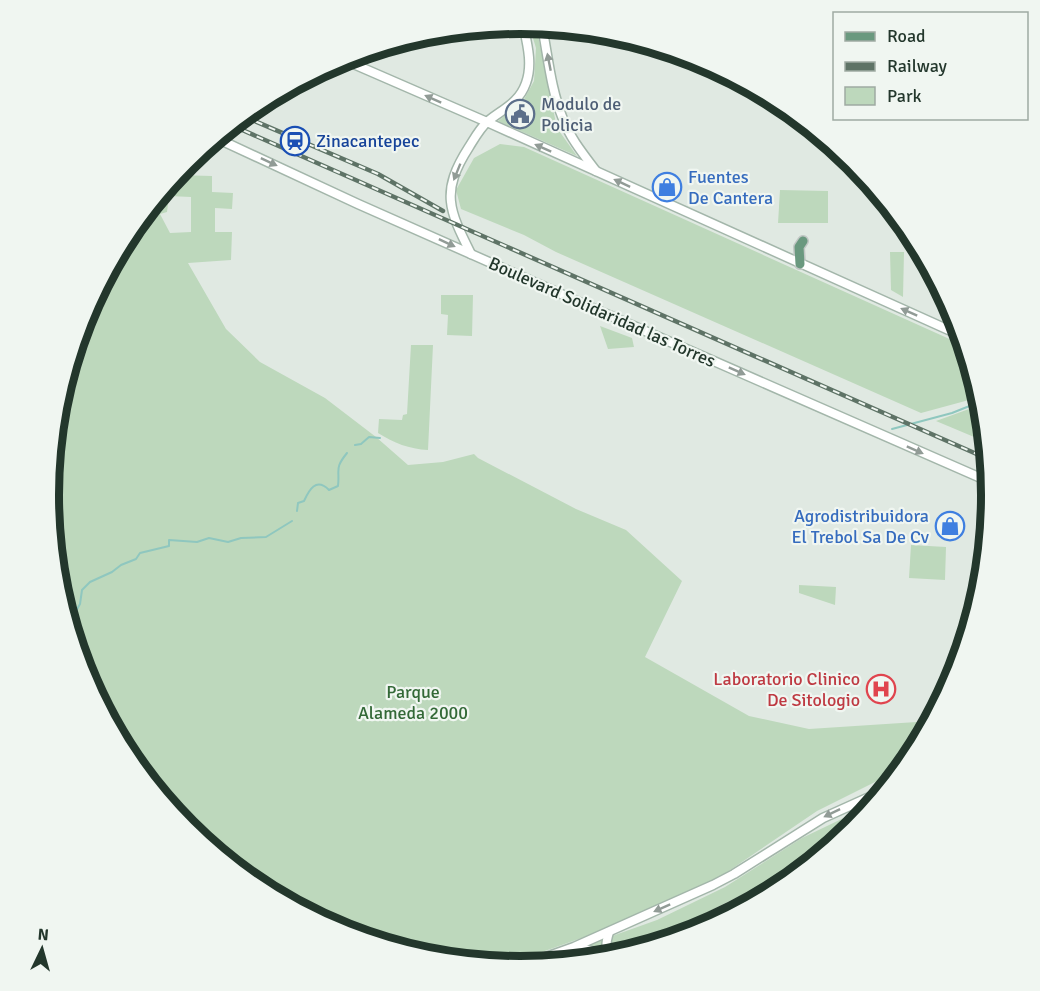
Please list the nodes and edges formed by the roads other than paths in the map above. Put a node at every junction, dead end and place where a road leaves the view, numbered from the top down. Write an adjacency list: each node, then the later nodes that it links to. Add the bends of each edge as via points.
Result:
1 (525, 34): 4 (main road, via 529,69 523,92)
2 (544, 35): 6 (main road, one-way to 2, via 561,115)
3 (356, 65): 4 (main road, one-way to 3)
4 (487, 122): 6 (main road, one-way to 4); 8 (main road, one-way to 8, via 464,155 450,196 454,219)
5 (225, 142): 8 (main road, Boulevard Solidaridad las Torres, one-way to 8)
6 (596, 171): 9 (main road, one-way to 6)
7 (803, 242): 9 (main road, via 799,247)
8 (472, 255): 11 (main road, Boulevard Solidaridad las Torres, one-way to 11)
9 (800, 264): 10 (main road, one-way to 9)
10 (951, 331)
11 (980, 478)
12 (868, 798): 13 (main road, one-way to 13, via 823,818 713,885)
13 (609, 932): 14 (main road); 15 (main road)
14 (574, 947): 16 (main road); 17 (main road)
15 (607, 949)
16 (592, 951)
17 (549, 956)

